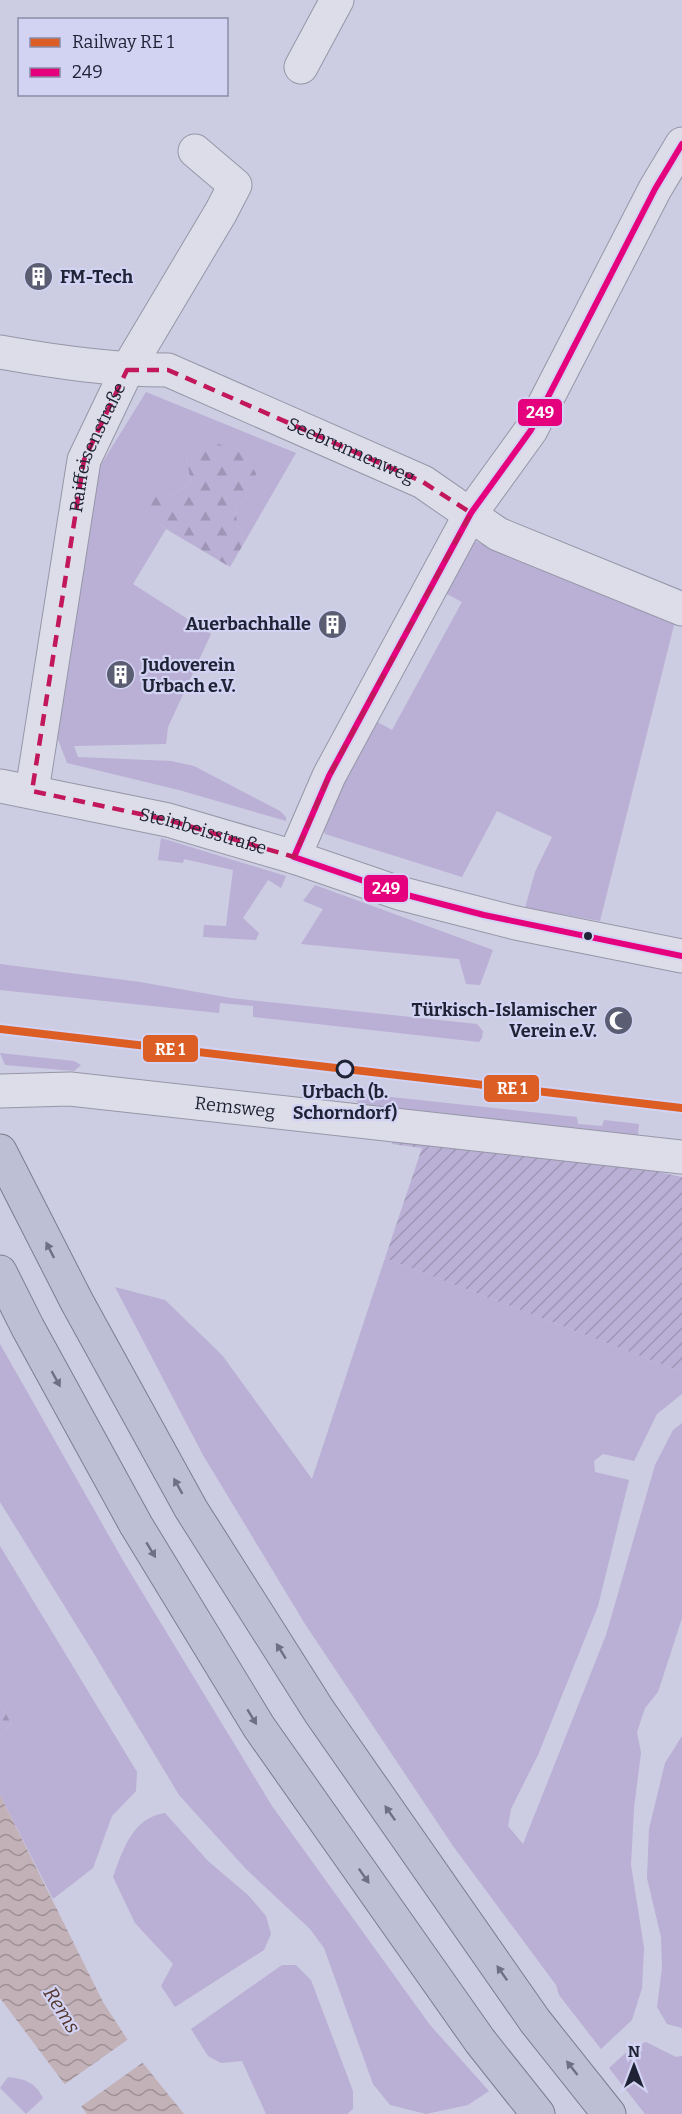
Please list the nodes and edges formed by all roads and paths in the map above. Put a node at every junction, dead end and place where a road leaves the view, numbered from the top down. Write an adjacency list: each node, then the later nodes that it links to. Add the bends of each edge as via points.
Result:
1 (337, 0): 2 (street)
2 (301, 67)
3 (682, 144): 7 (street, via 531,430)
4 (195, 151): 6 (street, Raiffeisenstraße, via 235,185)
5 (0, 352): 6 (street, Seebrunnenweg)
6 (127, 370): 7 (street, Seebrunnenweg, via 168,370 423,482); 10 (street, Raiffeisenstraße, via 84,460)
7 (471, 513): 8 (street, Seebrunnenweg, via 498,534); 11 (street, via 329,776)
8 (682, 609)
9 (0, 786): 10 (street, Steinbeisstraße)
10 (32, 791): 11 (street, Steinbeisstraße, via 168,820)
11 (294, 857): 12 (street, Steinbeisstraße, via 399,893 484,915)
12 (682, 956)
13 (0, 1091): 15 (street, Remsweg, via 70,1089)
14 (0, 1151): 18 (highway, one-way to 14, via 535,2021 306,1691 191,1509 77,1302)
15 (682, 1156)
16 (0, 1272): 17 (highway, one-way to 17, via 136,1525 259,1727 480,2041)
17 (538, 2114)
18 (609, 2114)

